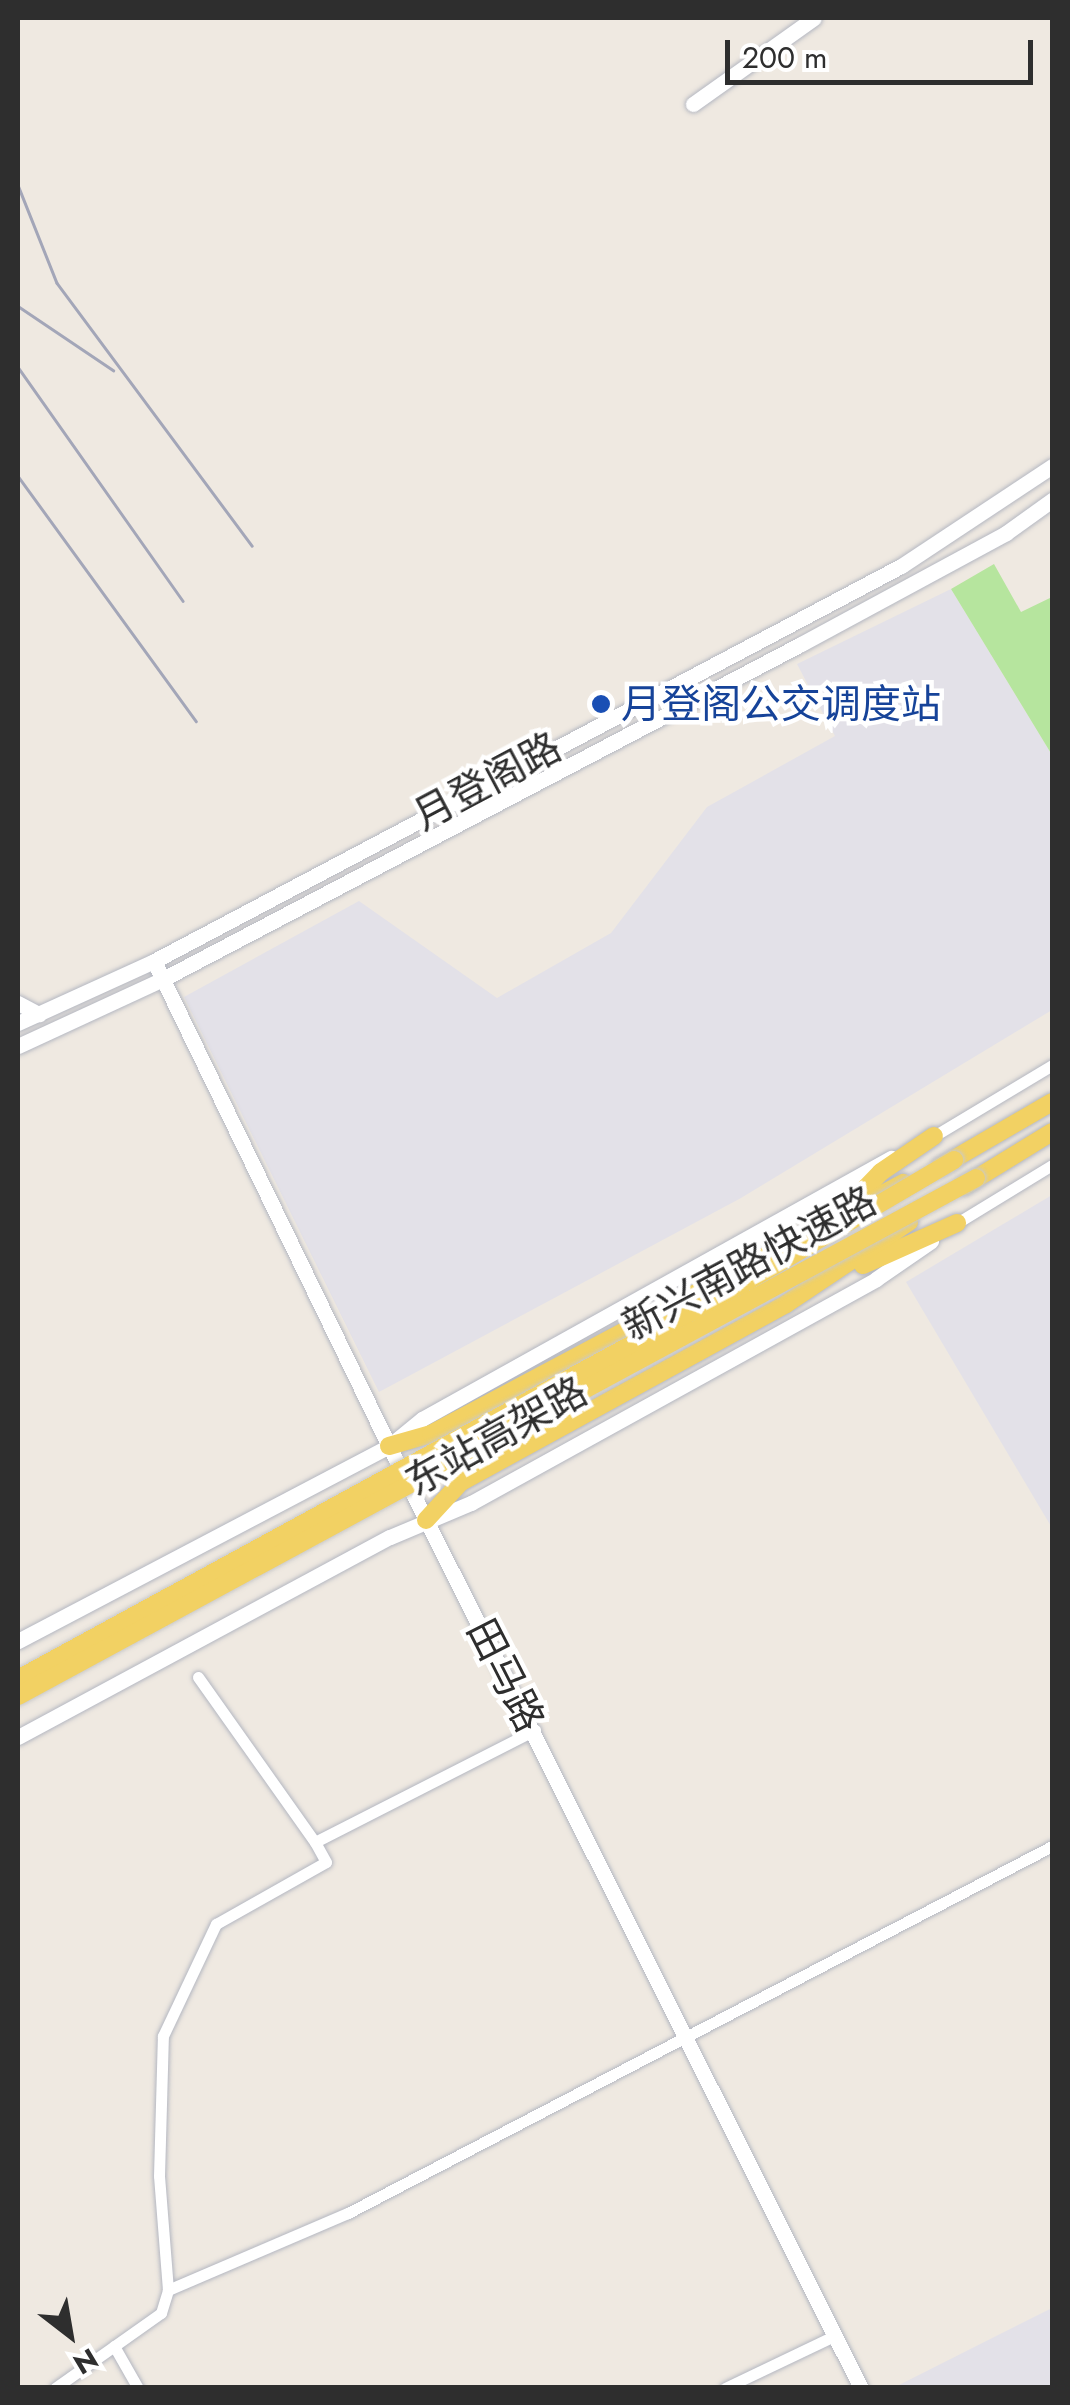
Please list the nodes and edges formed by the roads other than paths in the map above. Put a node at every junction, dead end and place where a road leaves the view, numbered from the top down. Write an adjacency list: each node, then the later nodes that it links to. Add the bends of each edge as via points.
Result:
1 (814, 18): 2 (main road)
2 (693, 104)
3 (1052, 466): 5 (main road, 月登阁路, via 901,566)
4 (1052, 500): 6 (main road, 月登阁路, via 974,551)
5 (154, 960): 6 (main road, 田马路); 8 (main road, 月登阁路)
6 (162, 979): 10 (main road, 月登阁路); 21 (main road, 田马路)
7 (18, 1004): 8 (main road)
8 (39, 1014): 9 (main road, 月登阁路)
9 (18, 1024)
10 (18, 1046)
11 (1052, 1065): 14 (street)
12 (1052, 1102): 15 (main road, 新兴南路快速路)
13 (1052, 1132): 17 (main road, 新兴南路快速路)
14 (934, 1136): 18 (main road, via 881,1172); 21 (main road, via 422,1419)
15 (954, 1160): 18 (main road, 新兴南路快速路); 25 (main road, 东站高架路, bridge, via 748,1281)
16 (1052, 1164): 19 (street)
17 (976, 1178): 20 (main road, 新兴南路快速路); 26 (main road, 东站高架路, bridge)
18 (846, 1208): 21 (main road, 新兴南路快速路, via 431,1434)
19 (957, 1223): 20 (main road); 22 (main road, via 876,1279 471,1503)
20 (786, 1304): 22 (main road, 新兴南路快速路, via 461,1482)
21 (389, 1446): 22 (main road, 田马路); 23 (main road)
22 (426, 1520): 27 (main road, 田马路); 28 (main road)
23 (18, 1640)
24 (198, 1677): 29 (street)
25 (18, 1679)
26 (18, 1696)
27 (535, 1730): 29 (street); 31 (main road, 田马路)
28 (18, 1738)
29 (314, 1842): 32 (street, via 326,1862 216,1924 163,2036 159,2176)
30 (1052, 1846): 31 (street)
31 (683, 2034): 32 (street, via 348,2213); 33 (main road, 田马路)
32 (168, 2290): 34 (street, via 161,2313)
33 (834, 2336): 37 (street); 38 (main road, 田马路)
34 (114, 2346): 35 (street); 36 (street)
35 (55, 2388)
36 (138, 2388)
37 (726, 2388)
38 (861, 2388)

